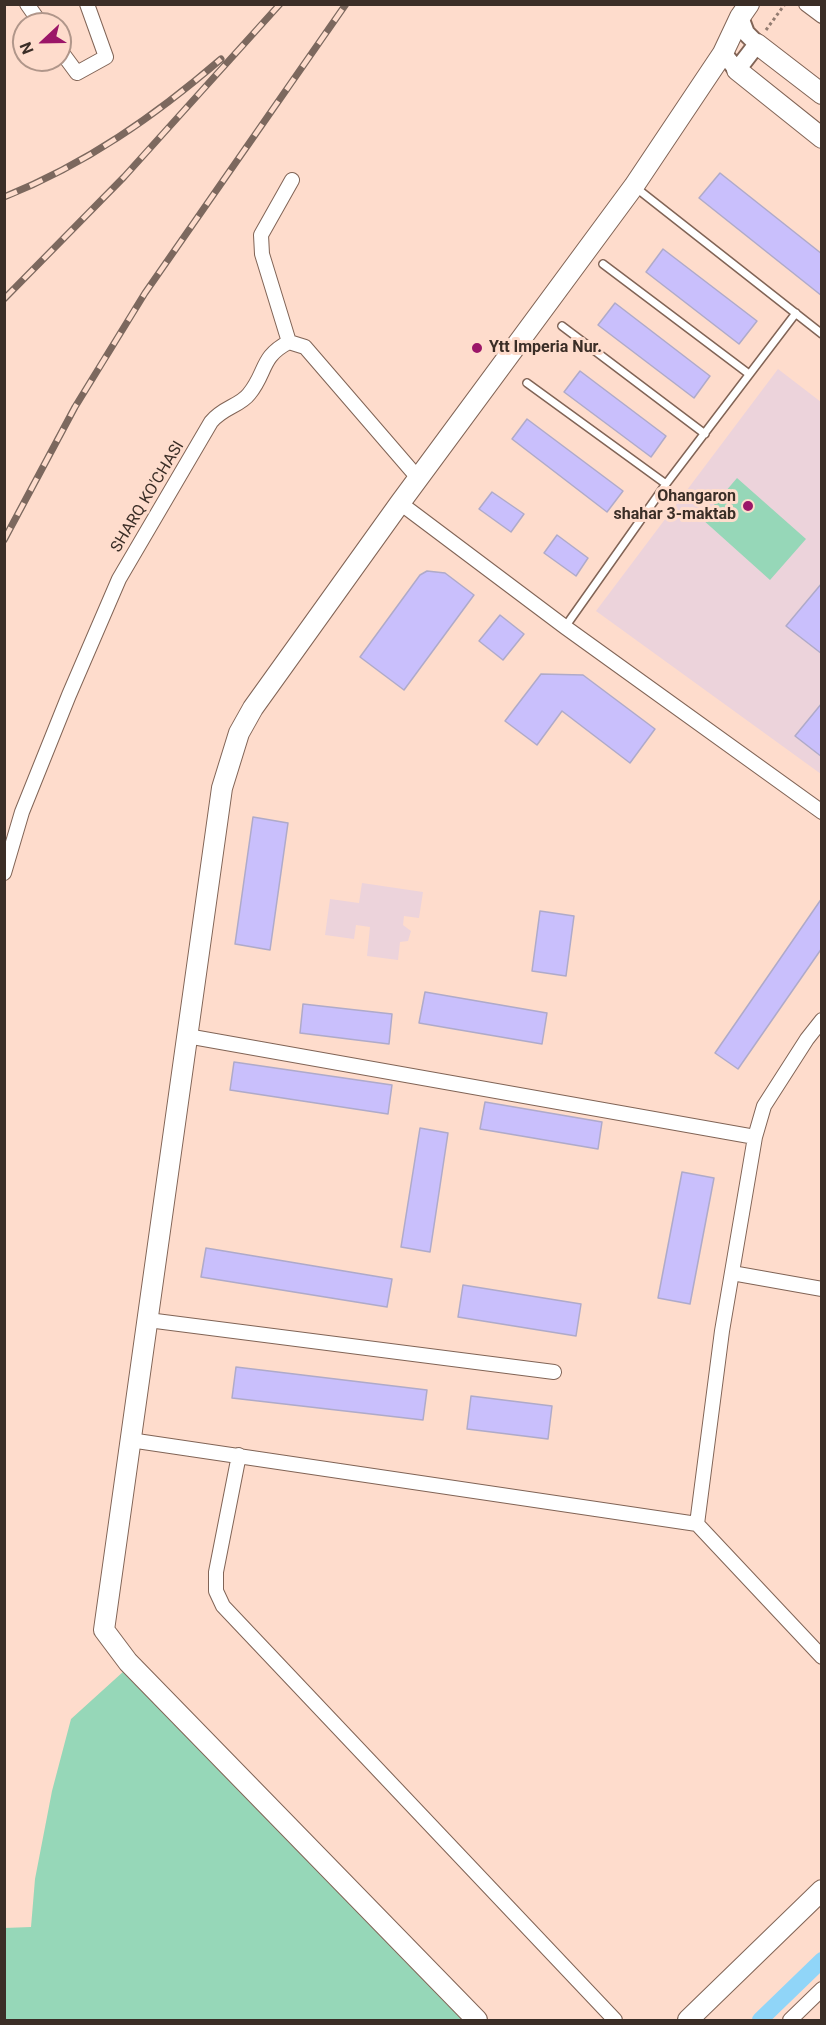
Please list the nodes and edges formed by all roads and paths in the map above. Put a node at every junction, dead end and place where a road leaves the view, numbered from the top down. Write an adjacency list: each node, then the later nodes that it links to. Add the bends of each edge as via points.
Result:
1 (87, 4): 8 (street, via 106,57 77,73)
2 (785, 4): 6 (path)
3 (806, 4): 5 (street)
4 (744, 11): 6 (street, via 746,33); 7 (main road)
5 (822, 16)
6 (757, 44): 9 (street); 10 (main road)
7 (723, 53): 9 (street); 13 (main road)
8 (72, 66)
9 (737, 70): 11 (main road)
10 (822, 94)
11 (822, 138)
12 (292, 180): 18 (street, via 261,235 262,254)
13 (634, 186): 15 (lane); 22 (main road)
14 (603, 264): 19 (lane)
15 (796, 313): 17 (lane); 19 (lane)
16 (562, 326): 21 (lane)
17 (822, 334)
18 (290, 342): 22 (street, via 304,347); 27 (street, SHARQ KO'CHASI, via 268,358 251,393 211,422 118,579 22,812)
19 (749, 374): 21 (lane)
20 (527, 382): 23 (lane)
21 (705, 434): 23 (lane)
22 (418, 478): 24 (main road)
23 (666, 484): 25 (lane)
24 (400, 502): 25 (street); 29 (main road, via 239,733 222,788)
25 (565, 627): 26 (street)
26 (822, 812)
27 (4, 873)
28 (822, 1020): 30 (street, via 764,1106)
29 (187, 1036): 30 (street); 33 (main road)
30 (755, 1137): 31 (street)
31 (732, 1273): 32 (street); 37 (street)
32 (822, 1289)
33 (148, 1320): 34 (street); 35 (main road)
34 (554, 1372)
35 (130, 1440): 36 (street); 41 (main road, via 104,1630 128,1662)
36 (239, 1455): 37 (street); 42 (street, via 216,1572 216,1591 223,1606)
37 (697, 1524): 38 (street)
38 (822, 1658)
39 (822, 1890): 43 (main road)
40 (822, 1989): 44 (street)
41 (477, 2020)
42 (615, 2020)
43 (688, 2020)
44 (790, 2020)

